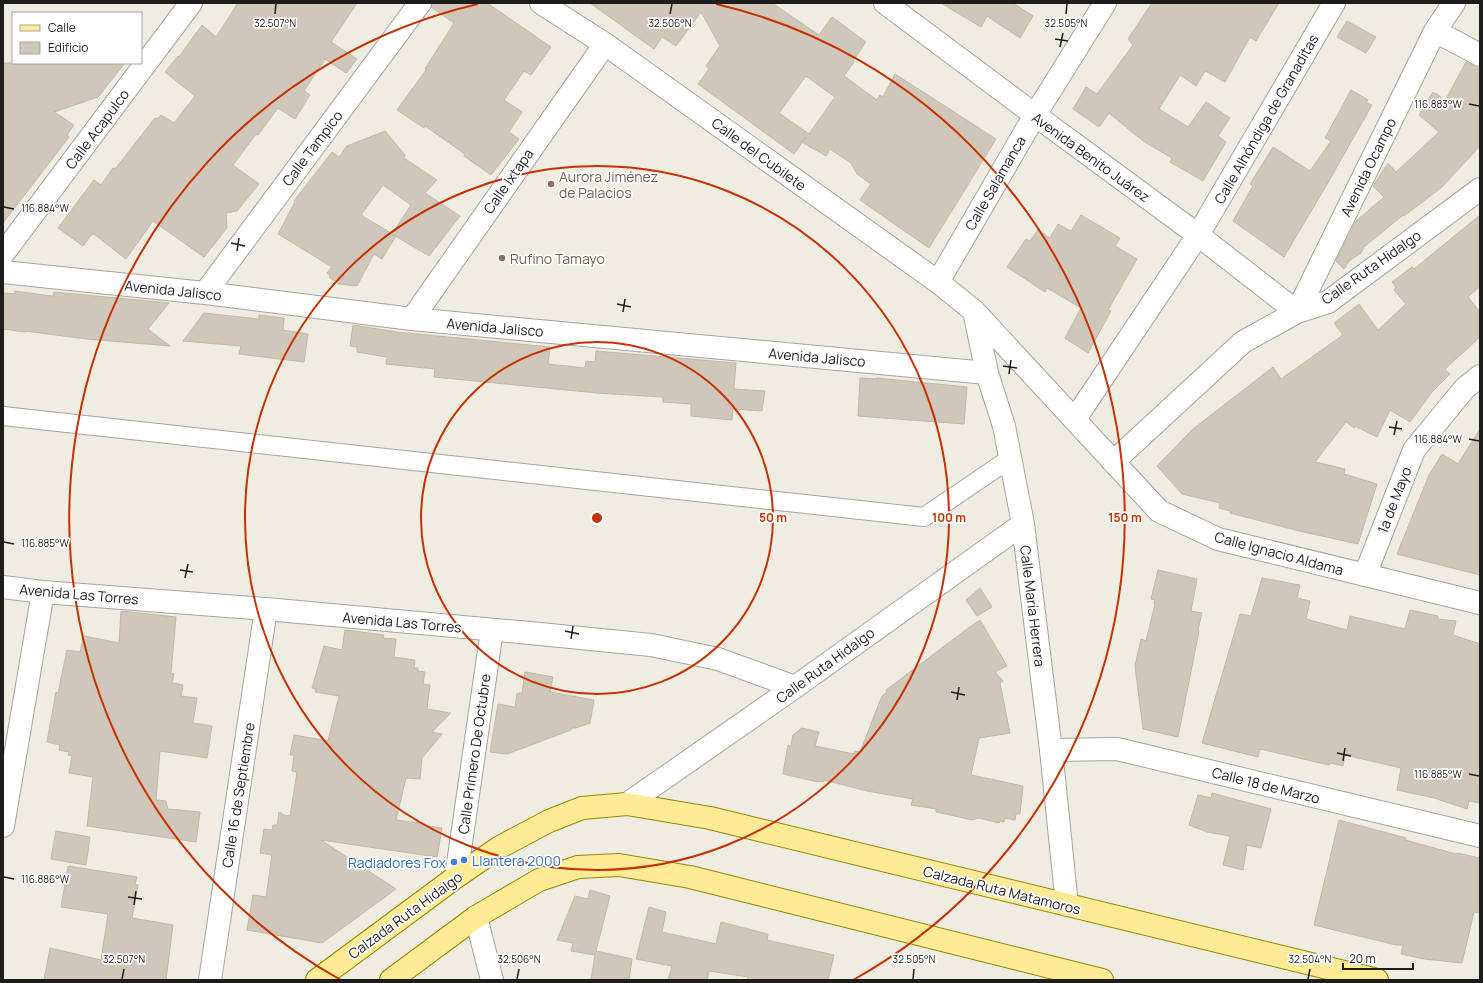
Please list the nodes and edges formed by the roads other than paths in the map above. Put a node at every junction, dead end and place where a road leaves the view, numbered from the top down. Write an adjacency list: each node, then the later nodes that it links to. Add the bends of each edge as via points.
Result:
1 (191, 3): 14 (street, Calle Acapulco)
2 (420, 3): 17 (street, Calle Tampico)
3 (541, 3): 9 (street, Calle del Cubilete)
4 (885, 3): 11 (street, Avenida Benito Juárez)
5 (1105, 3): 11 (street, Calle Salamanca)
6 (1334, 3): 13 (street, Calle Alhóndiga de Granaditas)
7 (1454, 3): 8 (street, Avenida Ocampo)
8 (1435, 31): 10 (street); 19 (street, Avenida Ocampo)
9 (605, 44): 16 (street, Calle del Cubilete); 20 (street, Calle Ixtapa)
10 (1480, 55)
11 (1034, 115): 13 (street, Avenida Benito Juárez); 16 (street, Calle Salamanca)
12 (1480, 188): 19 (street, Calle Ruta Hidalgo, via 1328,302)
13 (1198, 235): 19 (street, Avenida Benito Juárez); 24 (street, Calle Alhóndiga de Granaditas)
14 (3, 254)
15 (3, 272): 17 (street, Avenida Jalisco)
16 (938, 282): 18 (street, Calle del Cubilete)
17 (204, 293): 20 (street, Avenida Jalisco)
18 (974, 311): 21 (street, Calle María Herrera); 24 (street, Calle Ignacio Aldama)
19 (1297, 312): 26 (street, Calle Ruta Hidalgo, via 1243,342)
20 (412, 319): 21 (street, Avenida Jalisco)
21 (987, 373): 25 (street, Calle María Herrera)
22 (1480, 376): 28 (street, 1a de Mayo, via 1465,388 1414,450)
23 (3, 416): 25 (street, via 924,517)
24 (1075, 418): 26 (street, Calle Ignacio Aldama)
25 (1011, 458): 27 (street, Calle María Herrera)
26 (1113, 462): 28 (street, Calle Ignacio Aldama, via 1158,510 1218,539)
27 (1023, 524): 34 (street, Calle Ruta Hidalgo); 35 (street, Calle María Herrera)
28 (1365, 575): 31 (street, Calle Ignacio Aldama)
29 (3, 587): 30 (street, Avenida Las Torres)
30 (43, 592): 32 (street, Avenida Las Torres); 37 (street)
31 (1480, 603)
32 (266, 609): 33 (street, Avenida Las Torres); 42 (street, Calle 16 de Septiembre)
33 (492, 630): 34 (street, Avenida Las Torres, via 651,645 718,659); 39 (street, Calle Primero De Octubre)
34 (794, 687): 36 (street, Calle Ruta Hidalgo)
35 (1051, 750): 38 (street, Calle 18 de Marzo, via 1117,749); 40 (street, Calle María Herrera)
36 (627, 804): 39 (main road, Calzada Ruta Hidalgo, via 582,808 549,821 500,847); 40 (main road, Calzada Ruta Matamoros, via 710,818)
37 (3, 826)
38 (1480, 836)
39 (456, 877): 43 (main road, Calzada Ruta Hidalgo)
40 (1067, 905): 47 (main road, Calzada Ruta Matamoros)
41 (476, 917): 44 (main road); 45 (street); 46 (main road, via 539,880 578,867 619,865 690,877)
42 (210, 980)
43 (317, 980)
44 (391, 980)
45 (492, 980)
46 (1102, 980)
47 (1377, 980)

